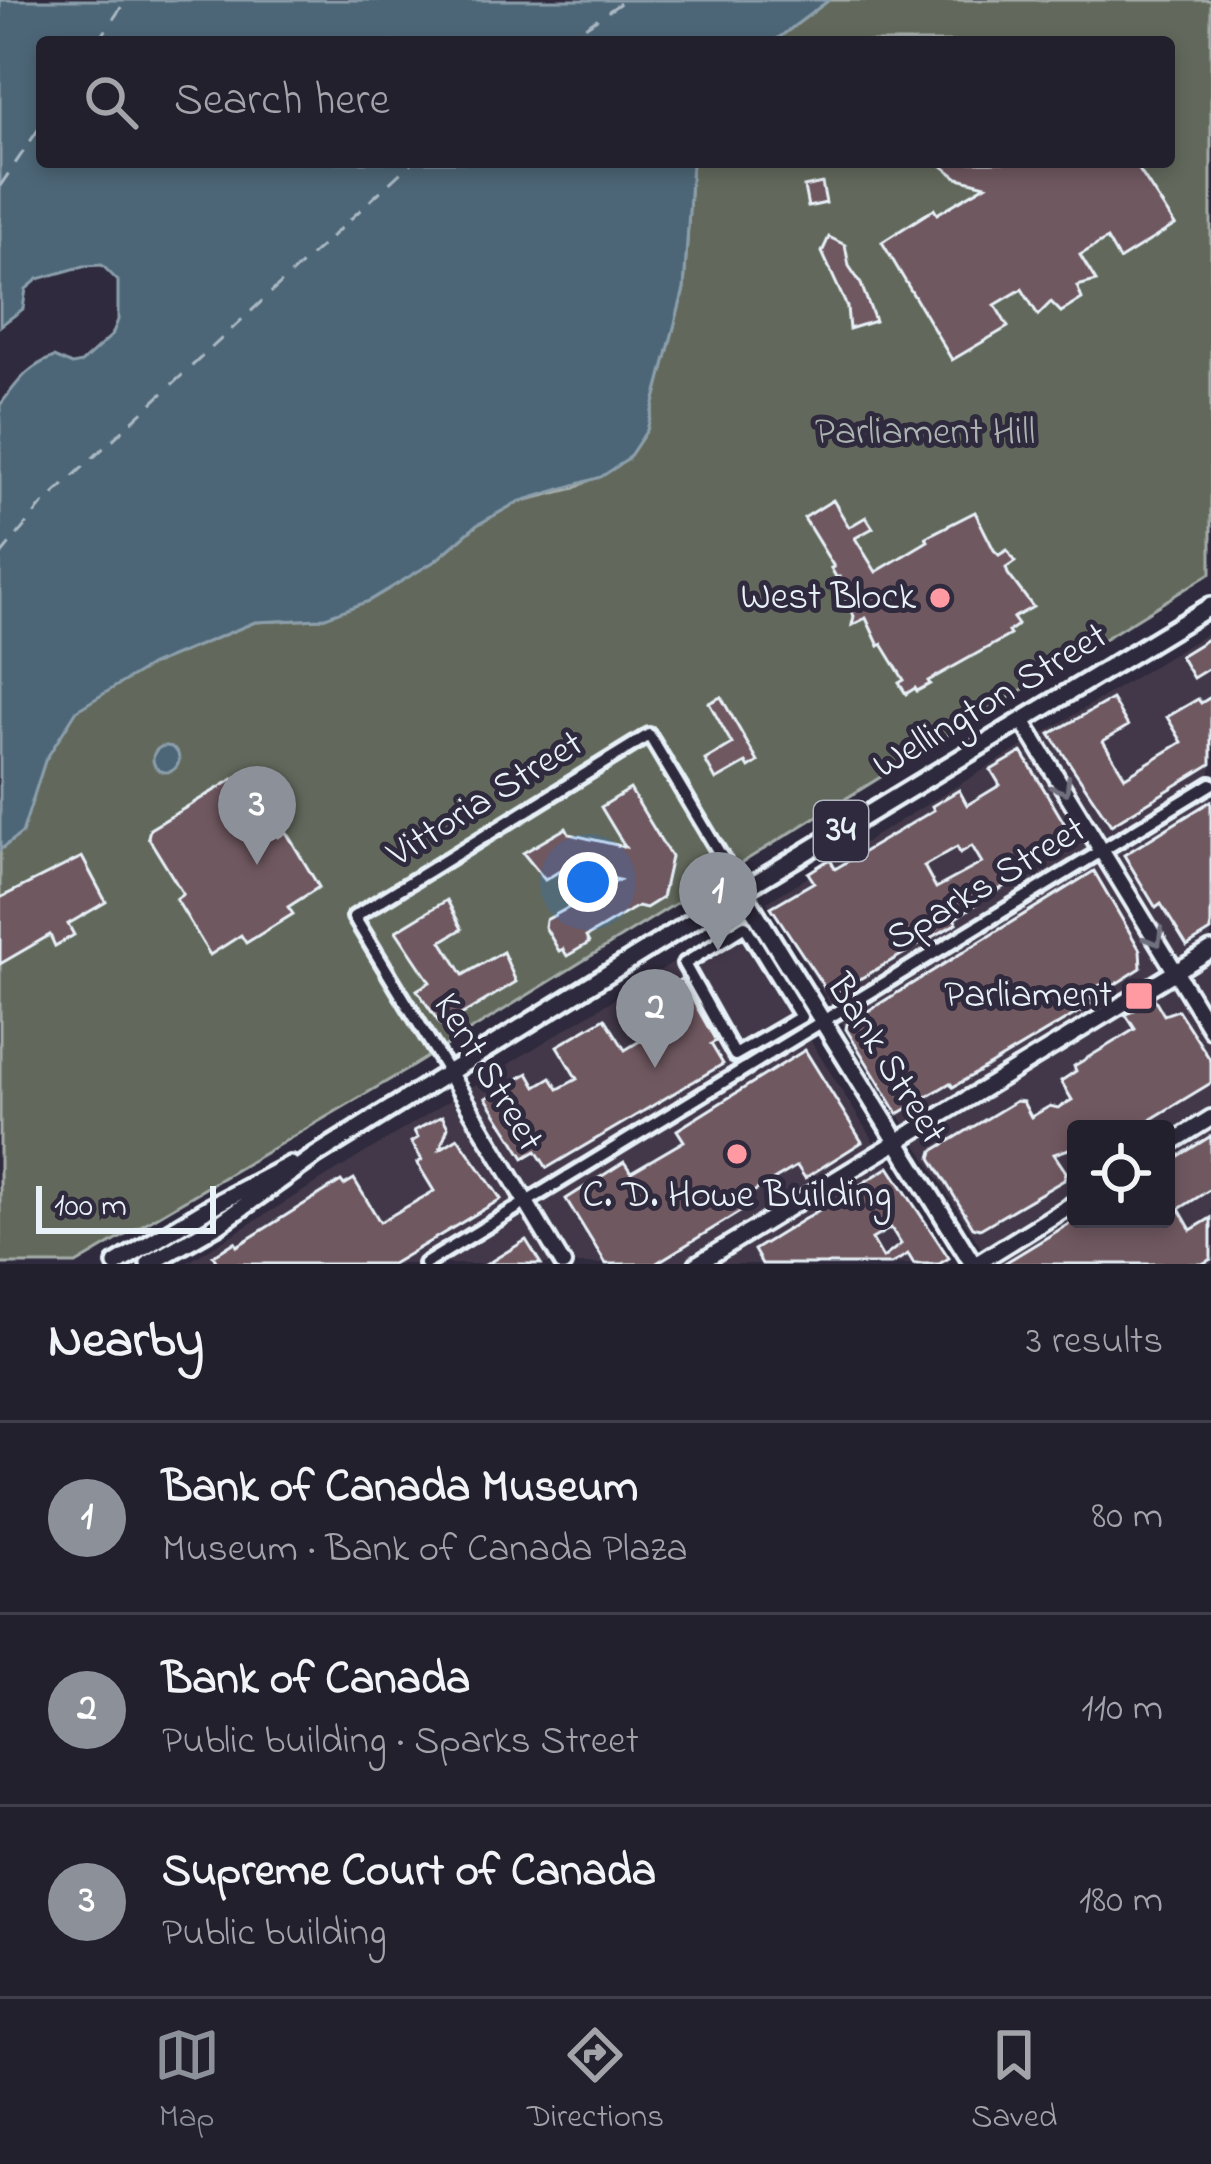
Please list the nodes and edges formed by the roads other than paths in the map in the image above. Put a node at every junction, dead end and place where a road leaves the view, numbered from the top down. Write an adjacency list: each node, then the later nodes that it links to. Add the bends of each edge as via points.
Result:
1 (1211, 606): 2 (main road, Wellington Street / 34)
2 (1023, 722): 4 (main road, one-way to 4); 5 (main road, Wellington Street / 34)
3 (1211, 784): 4 (street, Sparks Street)
4 (1102, 851): 9 (main road, one-way to 9); 10 (street, Sparks Street)
5 (742, 891): 6 (street, Vittoria Street, via 649,735); 10 (main road, Bank Street); 12 (main road, Wellington Street / 34)
6 (354, 917): 12 (street, Kent Street)
7 (745, 926): 7 (street, via 800,1017 735,1055 685,964)
8 (1211, 950): 9 (main road)
9 (1175, 971): 11 (main road); 15 (main road)
10 (822, 1020): 15 (main road, Bank Street); 17 (street, Sparks Street)
11 (1211, 1030)
12 (449, 1073): 16 (main road, Wellington Street / 34); 17 (main road, Kent Street)
13 (1211, 1118): 14 (main road)
14 (1175, 1140)
15 (897, 1142): 25 (main road); 26 (main road, Bank Street)
16 (316, 1155): 19 (main road, Wellington Street / 34); 20 (main road, Wellington Street / 34)
17 (527, 1203): 23 (street, Sparks Street); 24 (main road, Kent Street)
18 (1067, 1207): 26 (main road)
19 (166, 1234): 20 (main road); 21 (main road, Wellington Street / 34)
20 (180, 1257): 22 (main road, Wellington Street / 34)
21 (127, 1261)
22 (149, 1264)
23 (425, 1264)
24 (563, 1264)
25 (697, 1264)
26 (974, 1264)

